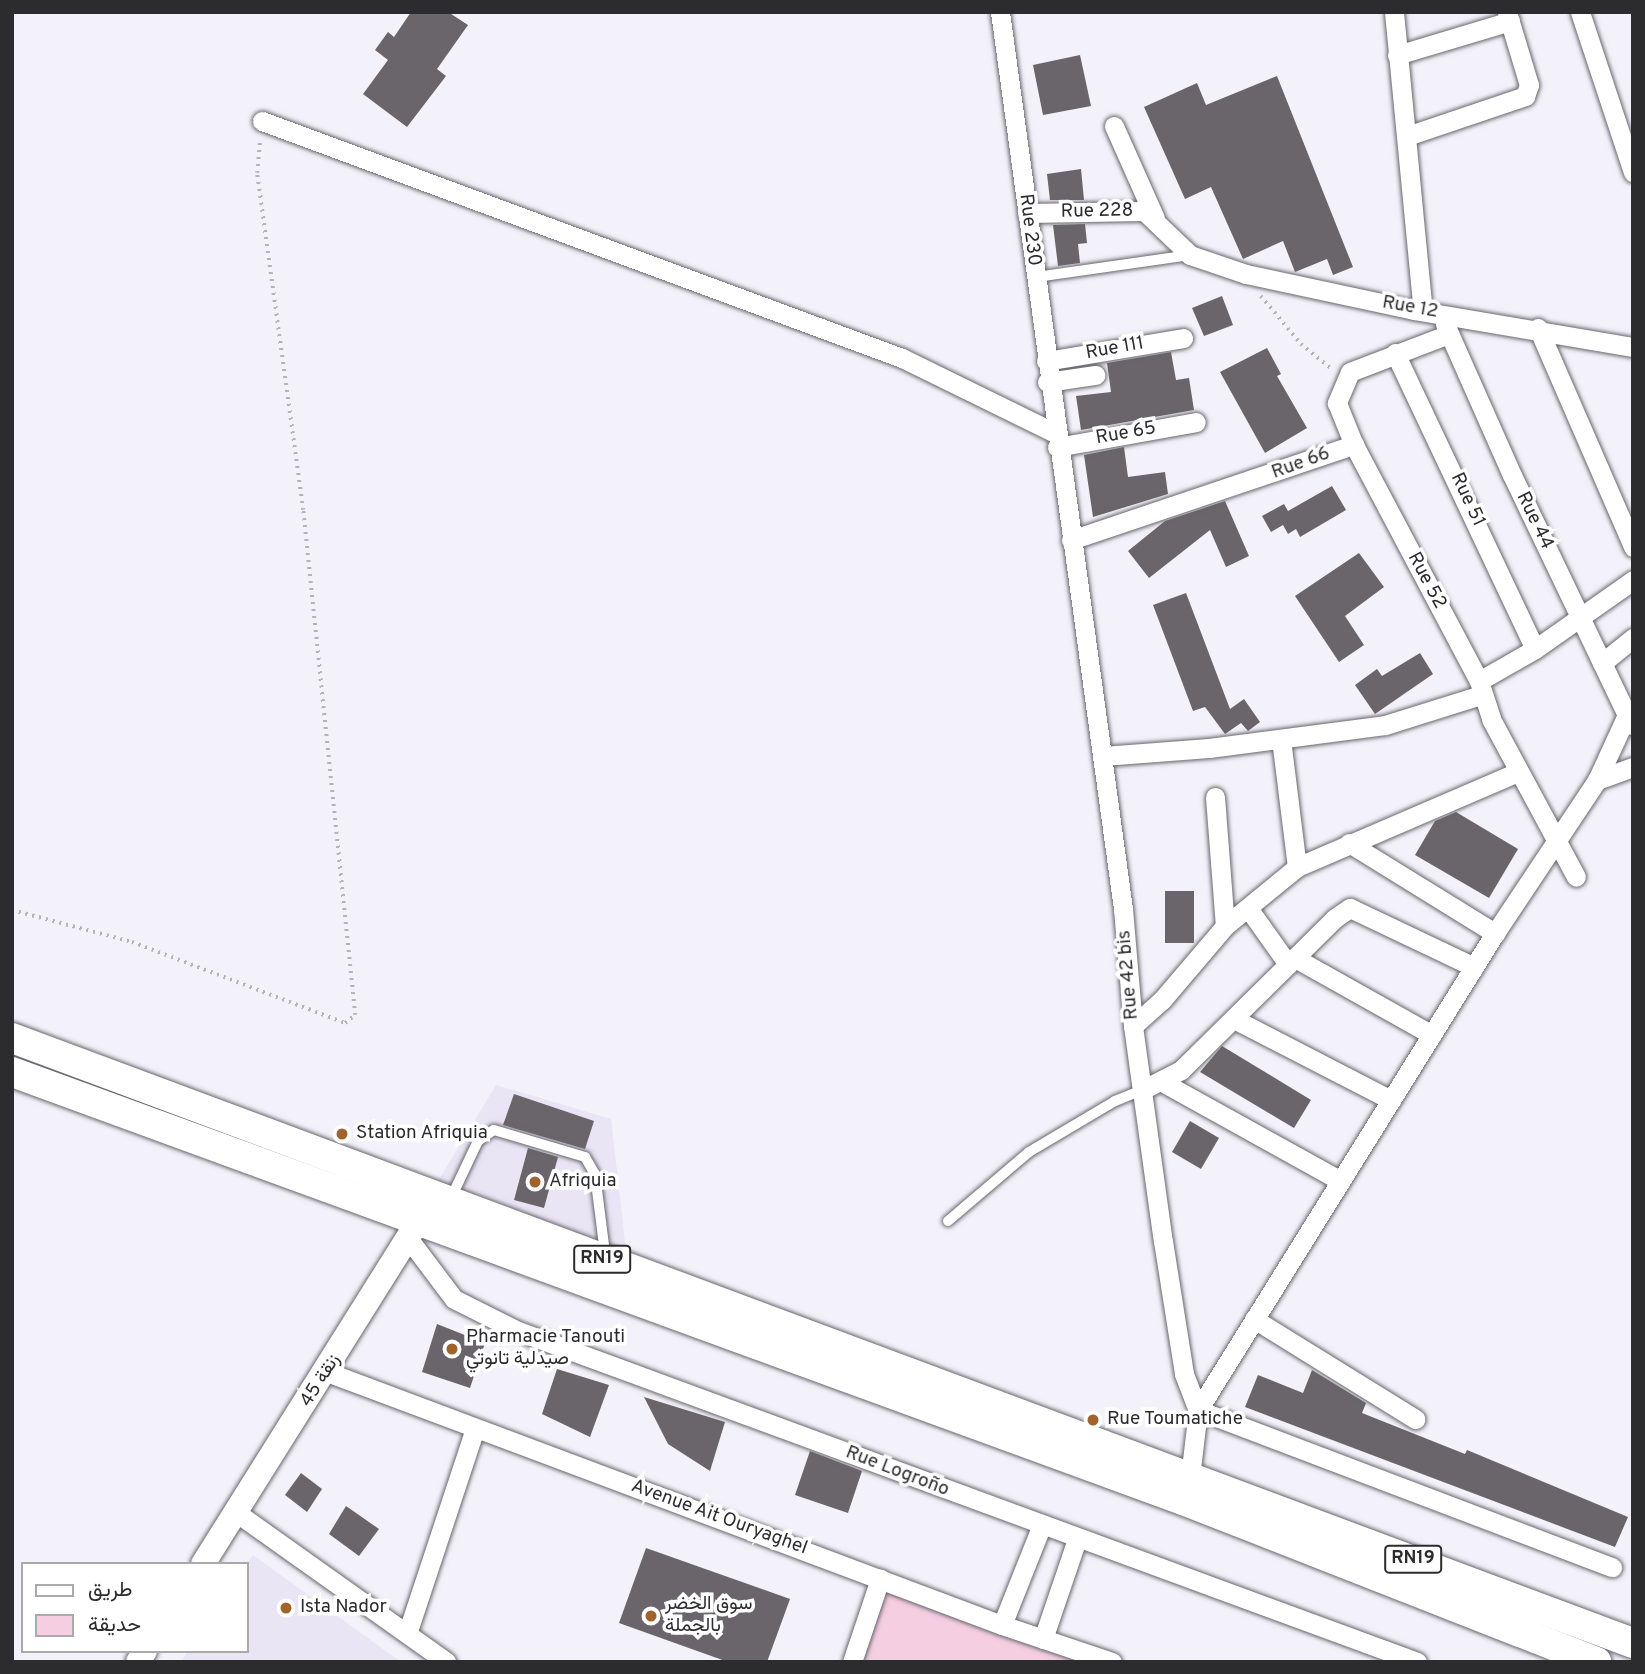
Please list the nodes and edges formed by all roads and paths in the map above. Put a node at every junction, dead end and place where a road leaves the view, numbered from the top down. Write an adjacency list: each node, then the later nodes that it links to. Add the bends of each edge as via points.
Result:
1 (1000, 12): 10 (street, Rue 230)
2 (1394, 12): 5 (street, Rue 44)
3 (1580, 12): 9 (street)
4 (1508, 16): 5 (street); 8 (street, via 1529,85 1525,96)
5 (1397, 55): 8 (street, Rue 44)
6 (262, 121): 26 (street, via 902,358); 48 (path, via 257,173 303,510 355,1015 345,1023 132,942)
7 (1114, 126): 11 (street)
8 (1407, 136): 15 (street, Rue 44)
9 (1633, 172)
10 (1027, 213): 11 (street, Rue 228, via 1130,209); 14 (street, Rue 230)
11 (1155, 218): 12 (street, Rue 228)
12 (1190, 255): 13 (street, Rue 12); 14 (lane)
13 (1246, 274): 15 (street, Rue 12); 23 (path, via 1270,311)
14 (1035, 278): 21 (street, Rue 230)
15 (1432, 312): 16 (street, Rue 12); 17 (street, Rue 44)
16 (1538, 328): 19 (street, Rue 12); 29 (street)
17 (1449, 334): 20 (street); 31 (street, Rue 44)
18 (1183, 338): 21 (street, Rue 111)
19 (1633, 347)
20 (1395, 353): 23 (street); 33 (street, Rue 51)
21 (1046, 361): 24 (street, Rue 230)
22 (1095, 375): 24 (street)
23 (1344, 379): 27 (street, Rue 66, via 1337,403)
24 (1047, 382): 26 (street, Rue 230)
25 (1196, 422): 26 (street, Rue 65)
26 (1056, 440): 28 (street, Rue 42 bis)
27 (1354, 445): 28 (street, Rue 66); 35 (street, Rue 52)
28 (1071, 540): 38 (street, Rue 42 bis)
29 (1633, 547)
30 (1633, 580): 31 (street)
31 (1580, 618): 33 (street); 34 (street, Rue 44)
32 (1633, 638): 34 (street)
33 (1535, 649): 35 (street)
34 (1602, 663): 36 (street, Rue 44)
35 (1480, 688): 37 (street, via 1385,725); 40 (street, Rue 52)
36 (1629, 721): 41 (street)
37 (1281, 739): 38 (street); 45 (street)
38 (1103, 756): 54 (street, Rue 42 bis)
39 (1633, 767): 41 (street)
40 (1518, 772): 43 (street, Rue 52); 44 (street)
41 (1597, 780): 43 (street)
42 (1215, 797): 49 (street)
43 (1556, 841): 46 (street, Rue 52); 50 (street)
44 (1349, 843): 45 (street); 50 (street)
45 (1297, 867): 47 (street)
46 (1576, 877)
47 (1248, 908): 49 (street); 51 (street)
48 (12, 910)
49 (1225, 926): 54 (street, via 1162,1000)
50 (1495, 933): 52 (street)
51 (1291, 961): 52 (street, via 1335,918 1355,908); 53 (street); 55 (street)
52 (1474, 967): 55 (street)
53 (1234, 1018): 58 (street); 60 (street)
54 (1133, 1026): 59 (street, Rue 42 bis)
55 (1432, 1035): 60 (street)
56 (12, 1038): 62 (main road, RN19)
57 (12, 1072): 64 (main road, RN19)
58 (1164, 1083): 59 (street); 61 (street)
59 (1142, 1090): 63 (lane, via 1029,1152); 68 (street, Rue 42 bis, via 1179,1346)
60 (1391, 1100): 61 (street)
61 (1341, 1181): 66 (street)
62 (442, 1197): 64 (street, زنقة 45); 65 (main road, RN19); 65 (lane, via 478,1142 494,1130 585,1157 595,1174)
63 (948, 1221)
64 (413, 1229): 67 (street, زنقة 45); 71 (main road, RN19); 73 (street, Rue Logroño, via 454,1299 517,1331)
65 (606, 1261): 71 (main road, RN19)
66 (1254, 1319): 68 (street); 69 (street)
67 (327, 1372): 70 (street, Avenue Ait Ouryaghel); 72 (street, زنقة 45)
68 (1198, 1410): 71 (street, Rue 42 bis); 76 (street)
69 (1415, 1419)
70 (475, 1429): 77 (street, Avenue Ait Ouryaghel); 79 (street)
71 (1188, 1488): 81 (main road, RN19); 86 (main road, RN19)
72 (237, 1513): 75 (street, زنقة 45); 79 (street)
73 (1041, 1527): 74 (street, Rue Logroño); 78 (street)
74 (1077, 1539): 80 (street); 85 (street, Rue Logroño)
75 (204, 1562)
76 (1612, 1567)
77 (880, 1579): 78 (street, Avenue Ait Ouryaghel); 83 (street)
78 (1002, 1625): 80 (street, Avenue Ait Ouryaghel)
79 (408, 1631): 82 (street)
80 (1043, 1639): 84 (street, Avenue Ait Ouryaghel)
81 (1633, 1643)
82 (447, 1662)
83 (852, 1662)
84 (1112, 1662)
85 (1417, 1662)
86 (1596, 1662)

